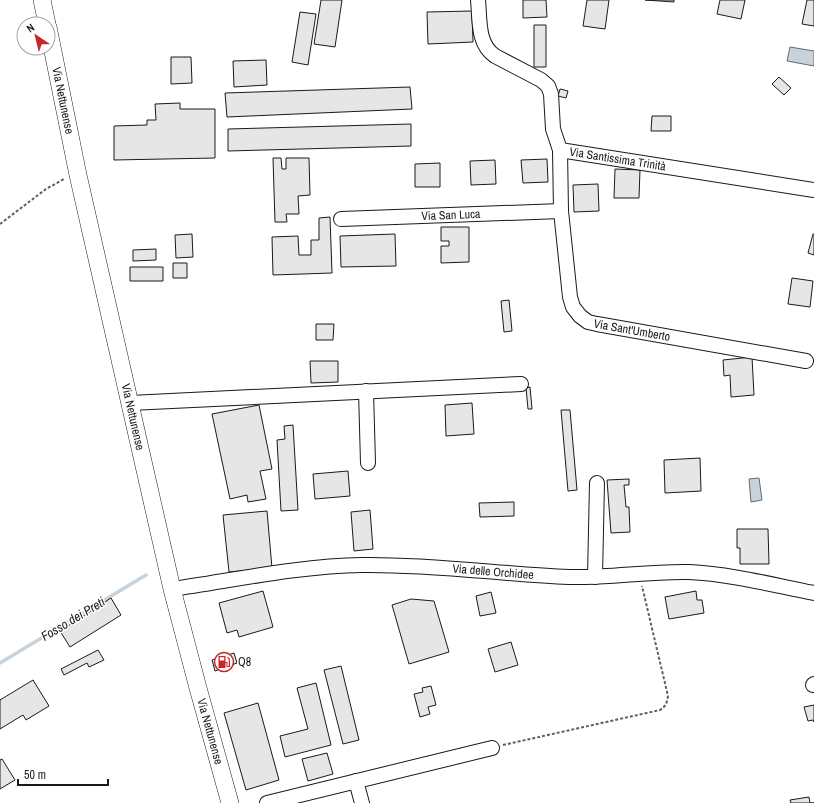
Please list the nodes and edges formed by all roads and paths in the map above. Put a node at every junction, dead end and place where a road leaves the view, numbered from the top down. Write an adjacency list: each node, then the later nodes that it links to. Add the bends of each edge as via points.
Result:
1 (42, 0): 3 (main road)
2 (478, 0): 5 (street, Via Santissima Trinità, via 482,37 488,50 541,80 549,89 553,129)
3 (45, 16)
4 (54, 56): 6 (main road, Via Nettunense)
5 (560, 150): 7 (street, Via Santissima Trinità); 8 (street, Via Sant'Umberto)
6 (78, 175): 10 (path, via 52,185); 14 (main road, Via Nettunense)
7 (814, 190)
8 (561, 211): 9 (street, Via San Luca); 11 (street, Via Sant'Umberto, via 570,297 575,310 583,319 597,324)
9 (341, 219)
10 (0, 224)
11 (806, 361)
12 (522, 384): 13 (street)
13 (366, 391): 14 (street); 15 (street)
14 (130, 403): 19 (main road, Via Nettunense)
15 (368, 463)
16 (597, 483): 18 (street)
17 (640, 573): 18 (street, Via delle Orchidee); 20 (street, Via delle Orchidee, via 731,576); 21 (path, via 668,696 664,708)
18 (595, 576): 19 (street, Via delle Orchidee, via 361,565 295,570)
19 (172, 589): 23 (main road, Via Nettunense)
20 (814, 594)
21 (492, 748): 22 (street)
22 (356, 781): 24 (street); 25 (street)
23 (230, 803)
24 (267, 803)
25 (362, 803)

